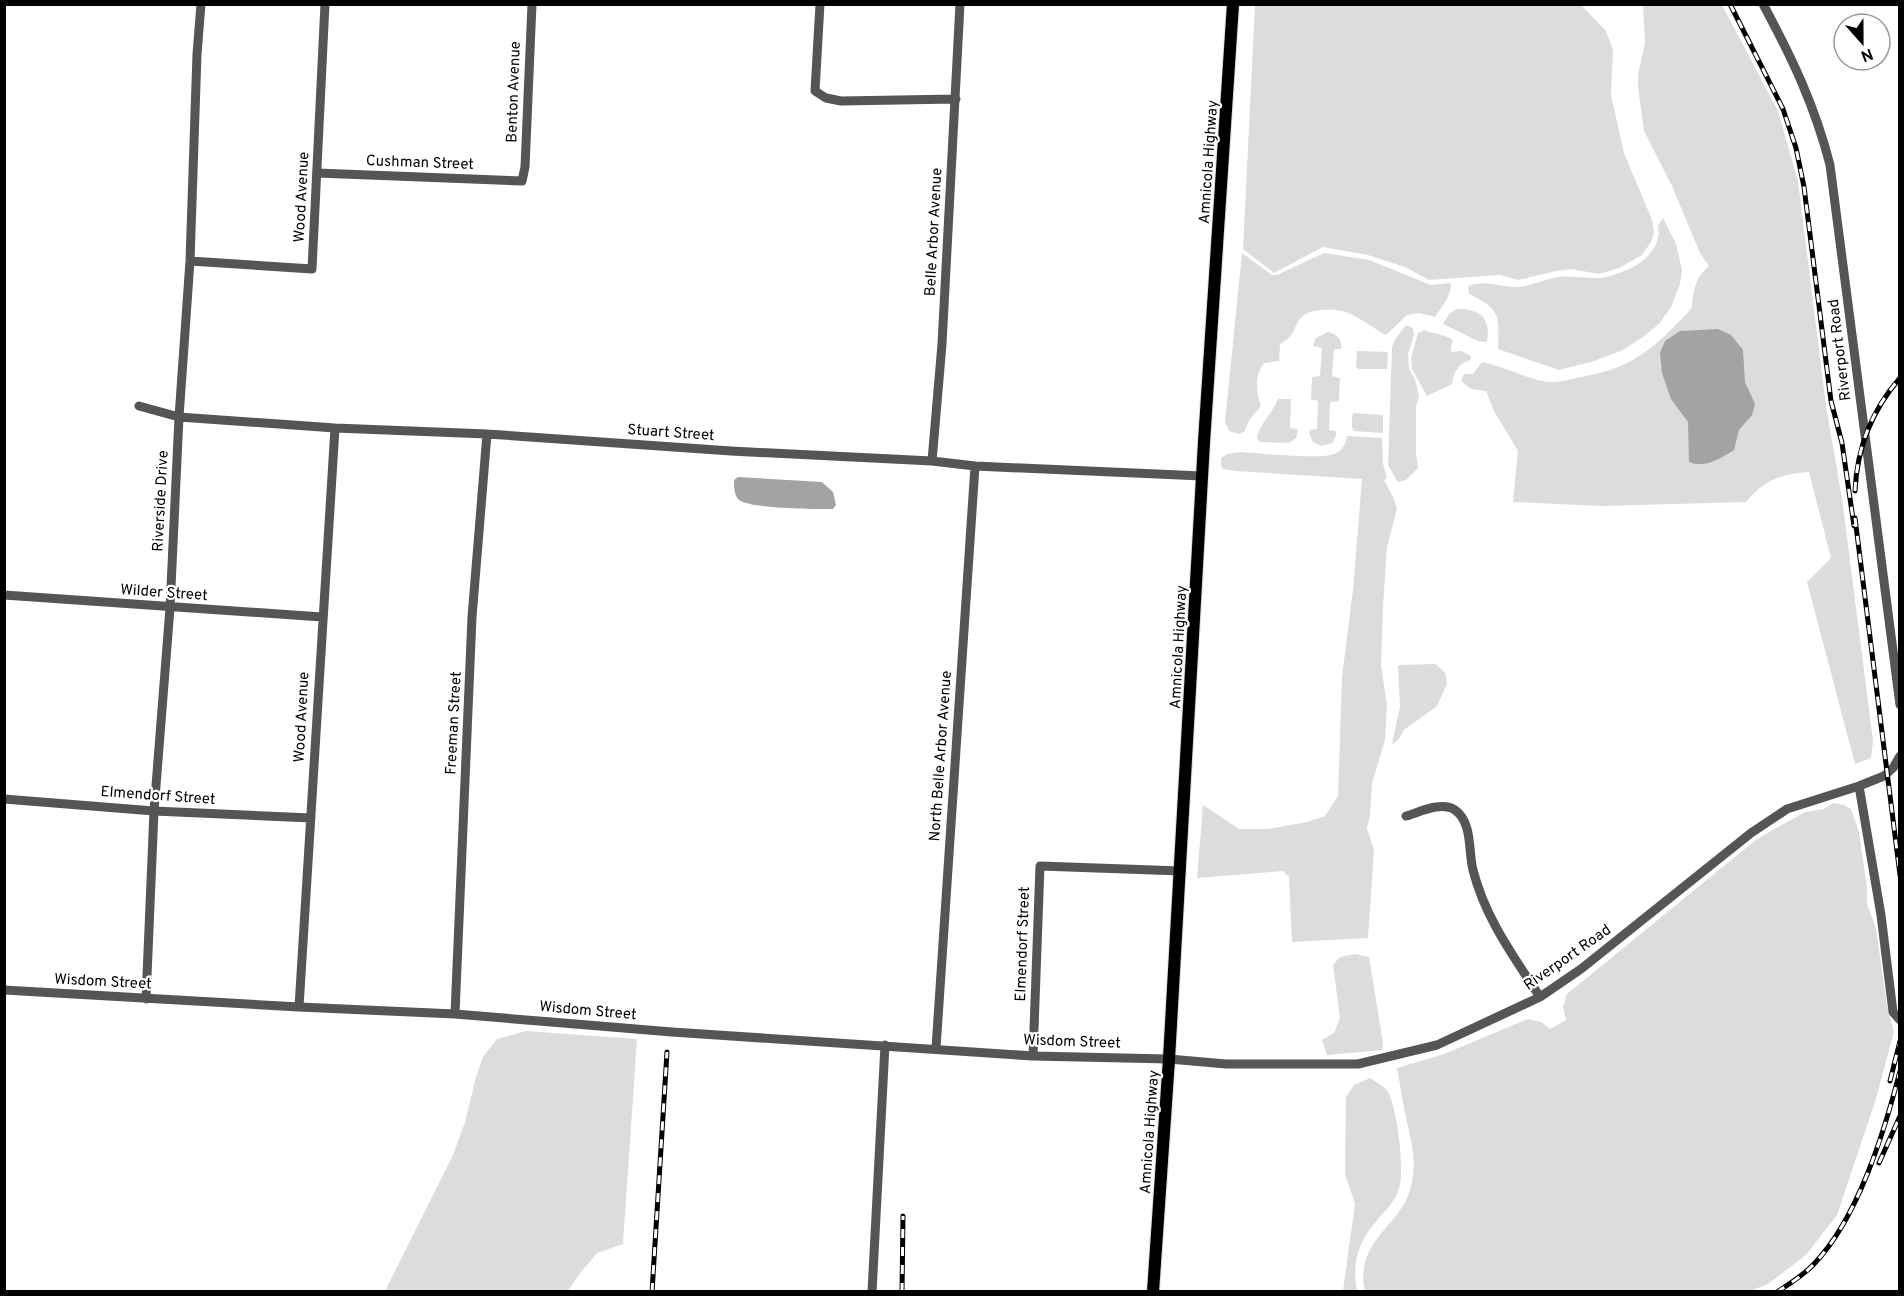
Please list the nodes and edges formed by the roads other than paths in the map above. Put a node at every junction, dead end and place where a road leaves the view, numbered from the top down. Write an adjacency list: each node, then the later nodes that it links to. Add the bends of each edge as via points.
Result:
1 (201, 4): 11 (street, Riverside Drive)
2 (325, 4): 9 (street, Wood Avenue)
3 (532, 4): 10 (street, Benton Avenue)
4 (820, 4): 8 (street, via 815,91 841,101)
5 (960, 4): 8 (street, Belle Arbor Avenue)
6 (1233, 4): 18 (main road, Amnicola Highway)
7 (1763, 4): 22 (street, Riverport Road, via 1810,99 1830,165)
8 (956, 99): 16 (street, Belle Arbor Avenue)
9 (317, 172): 10 (street, Cushman Street); 11 (street, Wood Avenue, via 312,269)
10 (522, 181)
11 (190, 261): 13 (street, Riverside Drive)
12 (139, 406): 13 (street, Stuart Street)
13 (179, 417): 14 (street, Stuart Street); 20 (street, Riverside Drive)
14 (334, 428): 15 (street, Stuart Street); 21 (street, Wood Avenue)
15 (488, 434): 16 (street, Stuart Street); 34 (street, Freeman Street, via 472,617)
16 (932, 461): 17 (street, Stuart Street)
17 (975, 466): 18 (street, Stuart Street); 37 (street, North Belle Arbor Avenue)
18 (1202, 476): 29 (main road, Amnicola Highway)
19 (4, 595): 20 (street, Wilder Street)
20 (170, 608): 21 (street, Wilder Street); 26 (street, Riverside Drive)
21 (322, 618): 28 (street, Wood Avenue)
22 (1899, 705)
23 (1899, 756): 24 (street, Riverport Road, via 1886,775)
24 (1859, 786): 31 (street, Riverport Road, via 1797,805 1746,836 1581,969); 35 (street, via 1893,1012)
25 (4, 799): 26 (street, Elmendorf Street)
26 (154, 811): 28 (street, Elmendorf Street); 32 (street, Riverside Drive)
27 (1406, 816): 31 (street, via 1437,806 1454,810 1467,824 1473,871 1490,918)
28 (310, 818): 33 (street, Wood Avenue)
29 (1181, 871): 38 (street, Elmendorf Street, via 1040,866); 39 (main road, Amnicola Highway)
30 (4, 990): 32 (street, Wisdom Street)
31 (1540, 997): 39 (street, Riverport Road, via 1437,1046 1358,1064 1271,1065)
32 (146, 999): 33 (street, Wisdom Street)
33 (299, 1007): 34 (street, Wisdom Street)
34 (455, 1014): 36 (street, Wisdom Street)
35 (1899, 1020)
36 (885, 1046): 37 (street, Wisdom Street); 40 (street)
37 (936, 1048): 38 (street, Wisdom Street)
38 (1033, 1056): 39 (street, Wisdom Street)
39 (1169, 1059): 41 (main road, Amnicola Highway)
40 (872, 1292)
41 (1153, 1292)

